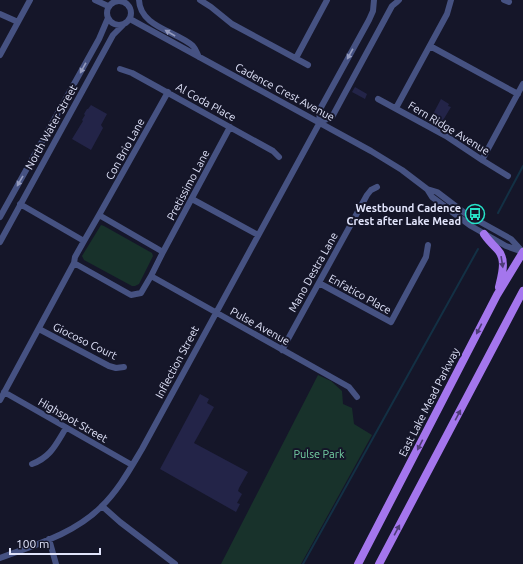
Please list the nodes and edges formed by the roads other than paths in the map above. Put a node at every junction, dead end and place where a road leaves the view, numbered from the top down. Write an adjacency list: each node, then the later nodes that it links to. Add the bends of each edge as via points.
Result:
1 (30, 0): 15 (street)
2 (95, 0): 11 (street)
3 (139, 0): 19 (street, one-way to 3, via 194,47 146,17 141,11)
4 (200, 0): 20 (street, via 232,24)
5 (327, 0): 20 (street)
6 (374, 0): 28 (street, one-way to 28, via 369,20 319,111)
7 (399, 0): 10 (street)
8 (450, 0): 17 (street, via 447,14)
9 (129, 2): 11 (street, via 120,0); 14 (street, via 132,11)
10 (392, 3): 28 (street, via 332,117)
11 (108, 6): 13 (street)
12 (0, 14): 15 (street)
13 (108, 18): 16 (street, via 116,25); 38 (street, North Water Street, one-way to 38)
14 (130, 19): 16 (street); 19 (street, Cadence Crest Avenue)
15 (18, 22): 18 (street)
16 (123, 25): 36 (street, North Water Street, via 113,36)
17 (430, 46): 25 (street); 27 (street)
18 (0, 55)
19 (199, 57): 28 (street, Cadence Crest Avenue)
20 (296, 58): 21 (street)
21 (308, 65)
22 (120, 69): 24 (street, Al Coda Place)
23 (523, 84): 25 (street)
24 (168, 92): 29 (street, Al Coda Place); 37 (street, Con Brio Lane)
25 (518, 94): 31 (street)
26 (378, 99): 27 (street, Fern Ridge Avenue)
27 (396, 108): 31 (street, Fern Ridge Avenue)
28 (320, 122): 34 (street, Cadence Crest Avenue, via 386,160); 40 (street, Inflection Street)
29 (230, 128): 30 (street, Al Coda Place, via 273,151); 35 (street, Pretissimo Lane)
30 (279, 157)
31 (482, 160): 32 (street, Fern Ridge Avenue)
32 (508, 176)
33 (377, 187): 48 (street, Mano Destra Lane, via 367,195)
34 (427, 189): 39 (street, Cadence Crest Avenue, via 432,197 453,214); 45 (street, Cadence Crest Avenue, via 437,192 466,214 511,239)
35 (192, 199): 40 (street); 44 (street, Pretissimo Lane)
36 (20, 204): 41 (street); 42 (street, North Water Street)
37 (99, 215): 41 (street); 44 (street)
38 (0, 216)
39 (484, 234): 45 (street, Cadence Crest Avenue); 50 (main road, one-way to 50, via 503,260)
40 (258, 235): 51 (street, Inflection Street)
41 (84, 240): 46 (street)
42 (0, 242)
43 (428, 245): 48 (street, Enfatico Place, via 426,256 391,322)
44 (163, 252): 47 (street)
45 (523, 252): 50 (main road, East Lake Mead Parkway)
46 (74, 263): 47 (street, via 131,295 141,293); 52 (street)
47 (151, 276): 51 (street, Pulse Avenue)
48 (319, 283): 53 (street, Mano Destra Lane)
49 (523, 291): 67 (main road, one-way to 49)
50 (497, 295): 66 (main road, East Lake Mead Parkway, one-way to 66)
51 (216, 312): 53 (street, Pulse Avenue); 60 (street, Inflection Street)
52 (39, 329): 54 (street, Giocoso Court, via 109,366); 55 (street)
53 (282, 350): 56 (street, Pulse Avenue, via 349,387)
54 (124, 367)
55 (4, 392): 57 (street); 58 (street, Highspot Street)
56 (357, 397)
57 (0, 400)
58 (66, 428): 59 (street, via 53,450); 60 (street, Highspot Street)
59 (32, 464)
60 (132, 465): 61 (street, Inflection Street)
61 (102, 506): 62 (street, Inflection Street, via 80,524); 65 (street)
62 (49, 539): 63 (street, Inflection Street); 64 (street)
63 (0, 558)
64 (56, 564)
65 (175, 564)
66 (358, 564)
67 (379, 564)

